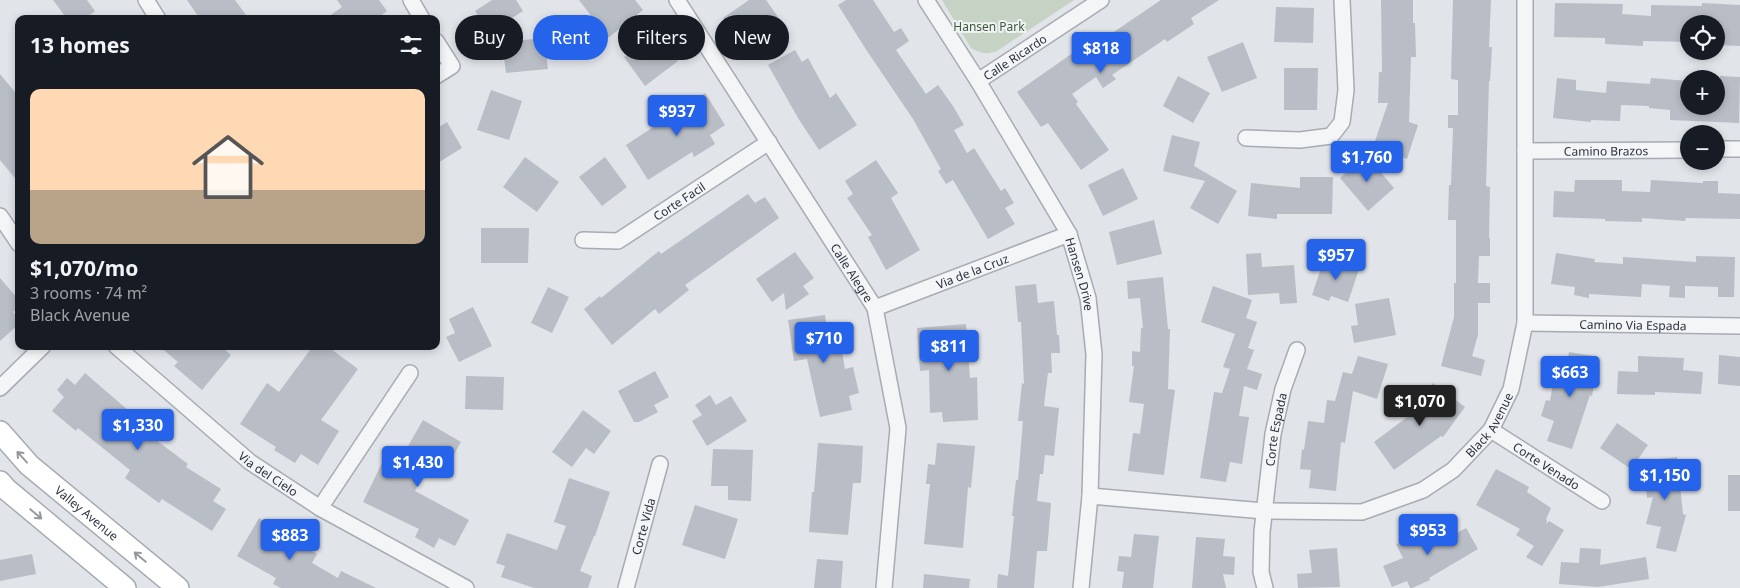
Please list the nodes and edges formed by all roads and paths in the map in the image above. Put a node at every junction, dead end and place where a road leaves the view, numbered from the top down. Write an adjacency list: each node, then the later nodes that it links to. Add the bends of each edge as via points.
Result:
1 (146, 0): 8 (street)
2 (411, 0): 9 (street)
3 (677, 0): 14 (street, Calle Alegre)
4 (926, 0): 12 (street, Hansen Drive)
5 (1102, 0): 12 (street, Calle Ricardo)
6 (1342, 0): 13 (street, via 1346,90 1342,122 1331,136 1300,140)
7 (1525, 0): 18 (street, Black Avenue)
8 (155, 15)
9 (420, 15)
10 (440, 47): 11 (street, via 452,66)
11 (440, 74)
12 (978, 81): 20 (street, Hansen Drive)
13 (1246, 138)
14 (769, 142): 22 (street, Corte Facil, via 618,241); 23 (street, Calle Alegre)
15 (1725, 149): 16 (street)
16 (1740, 149)
17 (1680, 150): 18 (street, Camino Brazos)
18 (1525, 152): 24 (street, Black Avenue)
19 (0, 216): 21 (street)
20 (1069, 234): 23 (street, Via de la Cruz); 35 (street, Hansen Drive, via 1088,298 1094,354)
21 (15, 238)
22 (583, 240)
23 (874, 308): 43 (street, Calle Alegre, via 898,428)
24 (1525, 323): 25 (street, Camino Via Espada); 31 (street, Black Avenue, via 1510,389)
25 (1740, 326)
26 (39, 350): 30 (street)
27 (121, 350): 37 (street, Via del Cielo, via 250,462)
28 (1296, 350): 38 (street, Corte Espada, via 1273,434)
29 (410, 373): 37 (street)
30 (0, 388)
31 (1491, 430): 36 (street, Corte Venado); 38 (street, Black Avenue, via 1453,470 1423,490 1371,509 1362,512)
32 (0, 432): 40 (main road, Valley Avenue, one-way to 32, via 29,465)
33 (660, 464): 42 (street, Corte Vida)
34 (0, 482): 39 (main road, one-way to 39)
35 (1090, 496): 38 (street, Black Avenue); 44 (street, Hansen Drive)
36 (1602, 501)
37 (320, 508): 41 (street, Via del Cielo)
38 (1264, 511): 45 (street, Corte Espada, via 1261,572)
39 (125, 588)
40 (178, 588)
41 (466, 588)
42 (626, 588)
43 (884, 588)
44 (1081, 588)
45 (1265, 588)

